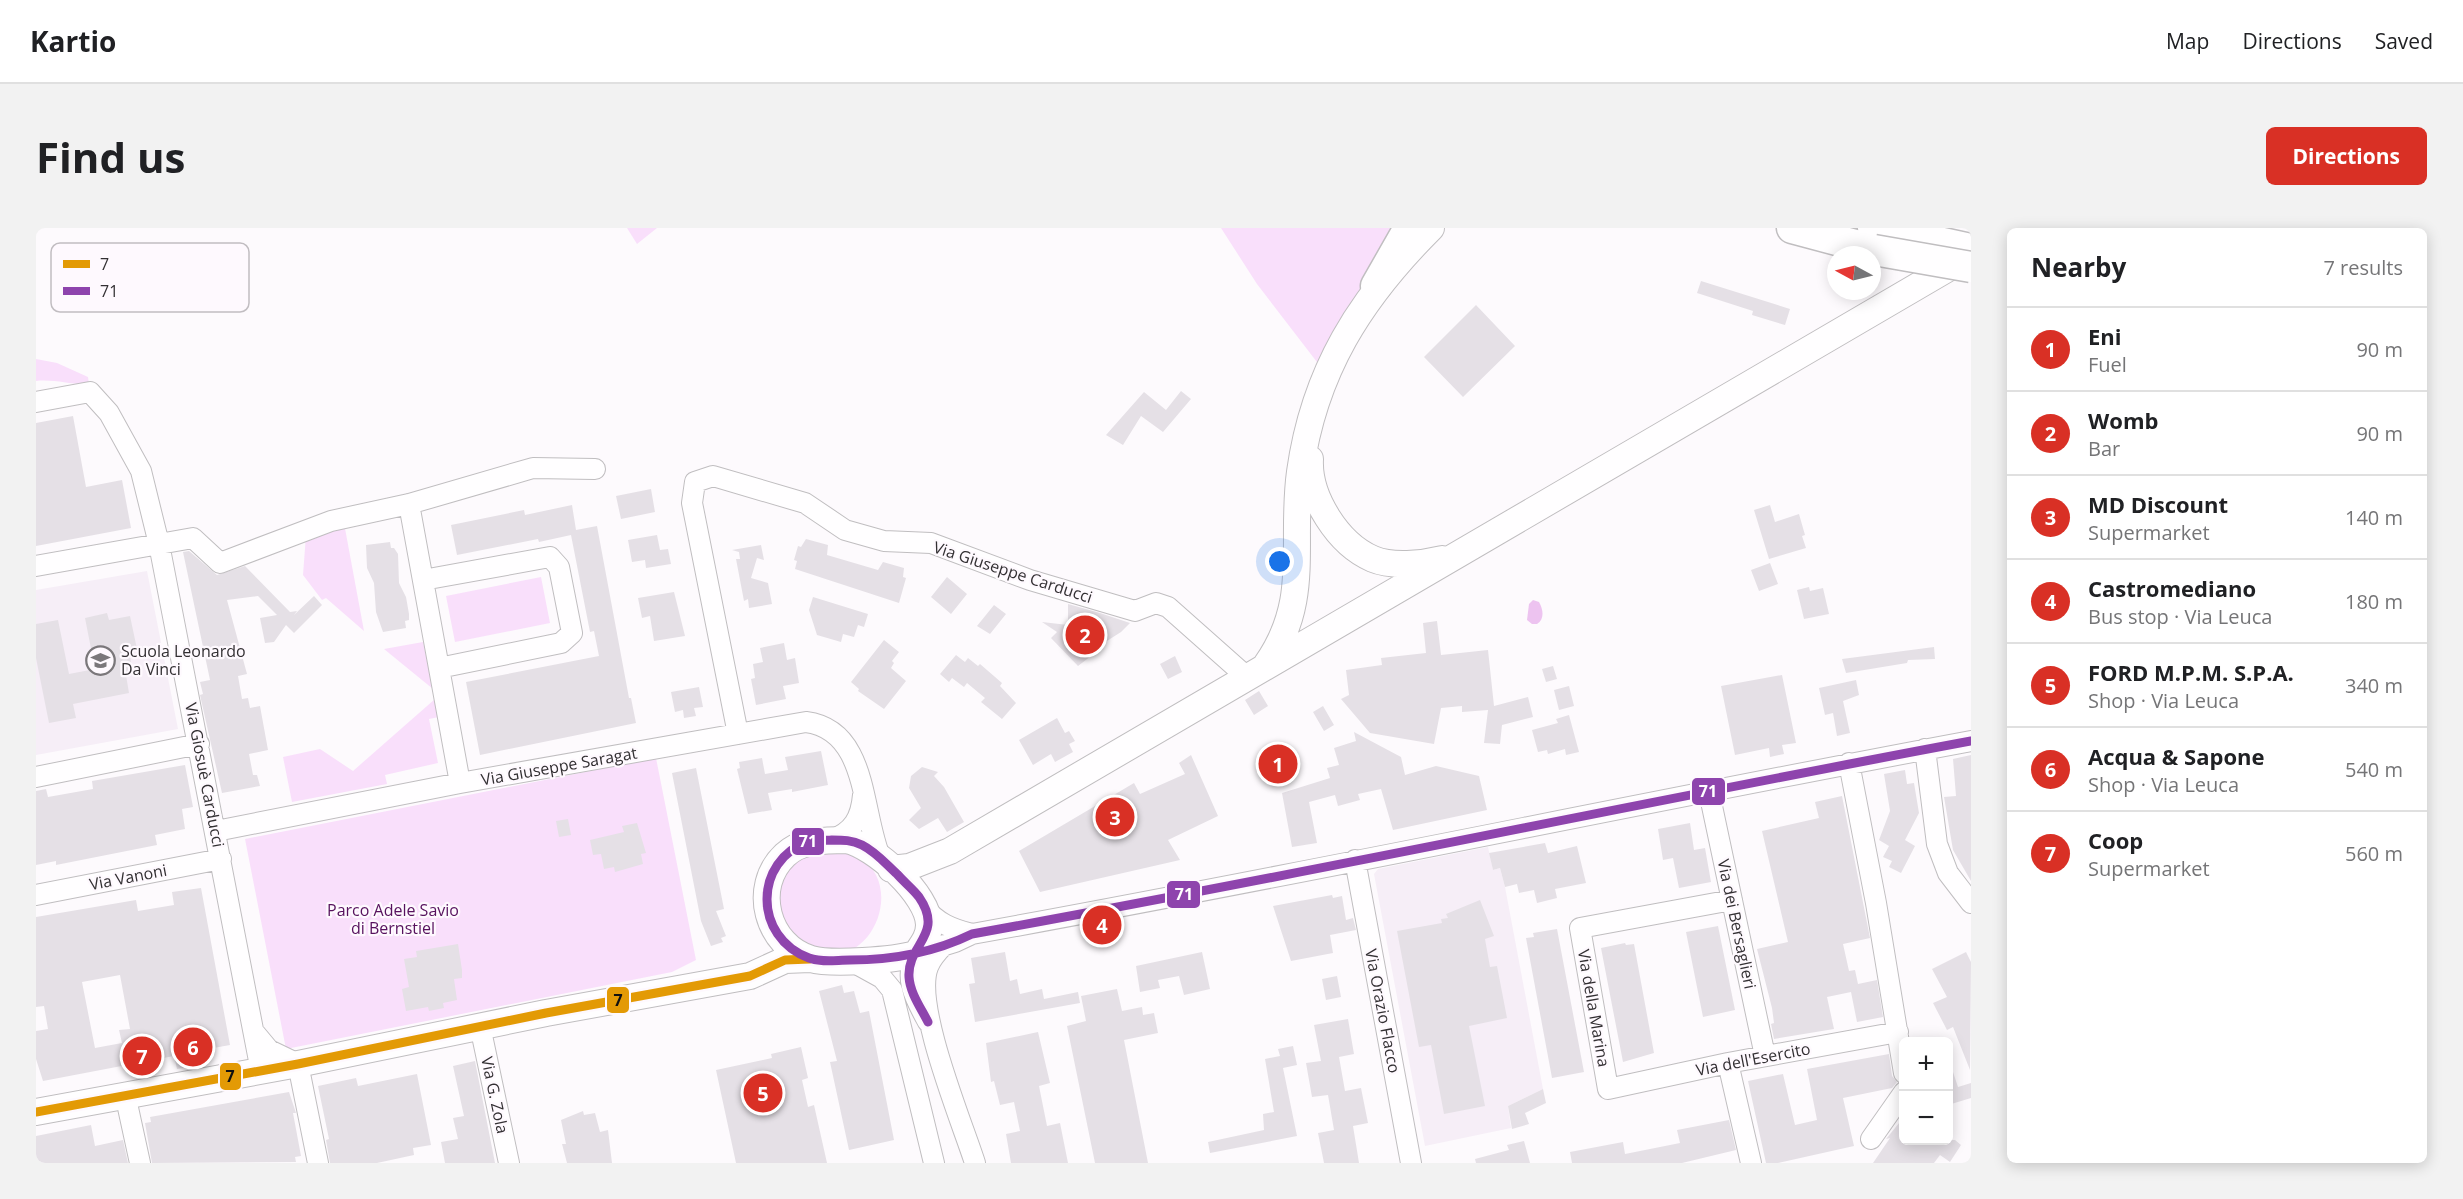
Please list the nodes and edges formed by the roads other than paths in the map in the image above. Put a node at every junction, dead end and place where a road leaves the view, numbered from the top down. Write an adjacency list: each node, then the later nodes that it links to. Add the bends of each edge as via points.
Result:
1 (1409, 228): 8 (highway)
2 (1431, 228): 8 (main road)
3 (1792, 228): 4 (highway)
4 (1874, 239): 5 (highway, via 1903,235); 7 (highway, bridge)
5 (1971, 249)
6 (1971, 254): 14 (main road)
7 (1971, 267)
8 (1376, 286): 10 (main road, via 1338,349)
9 (36, 402): 13 (street, Via Giosuè Carducci, via 90,392 109,412 141,471)
10 (1313, 411): 14 (main road, via 1309,467 1325,513 1342,537 1375,560 1429,563); 18 (main road, via 1300,472 1293,607 1281,643)
11 (595, 469): 12 (street, via 533,468)
12 (409, 504): 13 (street, via 331,521 220,563 193,538); 16 (street)
13 (159, 544): 15 (street); 21 (street, Via Giosuè Carducci)
14 (1457, 555): 18 (main road)
15 (36, 566)
16 (423, 580): 17 (street); 17 (street, via 550,557 560,567 572,633 561,644)
17 (439, 668): 25 (street)
18 (1256, 673): 19 (street, Via Giuseppe Carducci, via 1168,607 1156,603 1135,611 1030,580 930,543 884,541 844,530 805,503 713,476 695,482 692,503); 30 (main road)
19 (738, 734): 25 (street, Via Giuseppe Saragat); 26 (street, Via Giuseppe Saragat, via 806,722 831,729 848,749)
20 (1971, 741): 22 (street)
21 (199, 744): 24 (street); 28 (street, Via Giosuè Carducci)
22 (1925, 749): 23 (street); 37 (street, via 1937,844 1948,873)
23 (1849, 763): 27 (street); 48 (street)
24 (36, 777)
25 (460, 783): 28 (street, Via Giuseppe Saragat)
26 (864, 792): 29 (street, via 860,814 851,829); 33 (street, Via Giuseppe Saragat, via 876,848)
27 (1709, 792): 32 (street); 35 (street, Via dei Bersaglieri)
28 (216, 831): 31 (street, Via Giosuè Carducci)
29 (830, 840): 33 (main road, via 854,841); 38 (main road, via 810,841 785,855 768,888)
30 (950, 851): 33 (main road, via 909,867); 36 (main road, via 928,873)
31 (220, 859): 34 (street, Via Vanoni); 47 (street, Via Giosuè Carducci)
32 (1355, 860): 39 (street); 64 (street, Via Orazio Flacco)
33 (886, 864): 36 (main road)
34 (36, 894)
35 (1732, 900): 50 (street, Via dei Bersaglieri); 54 (street, Via della Marina, via 1580,928)
36 (921, 901): 39 (street, via 935,920); 41 (main road, via 929,923 928,934)
37 (1971, 903)
38 (770, 925): 42 (main road, via 781,942); 44 (main road, via 756,957)
39 (972, 934): 40 (street)
40 (945, 945): 41 (street); 45 (street, via 926,974)
41 (916, 954): 43 (main road, via 891,960); 45 (street, via 910,964 910,983)
42 (810, 959): 43 (main road); 44 (main road, via 785,960 750,976)
43 (848, 960): 62 (street, via 882,978 892,990)
44 (697, 985): 46 (main road)
45 (928, 1022): 63 (street)
46 (480, 1026): 52 (main road); 61 (street, Via G. Zola)
47 (254, 1032): 52 (street, via 269,1050); 53 (street, Via Giosuè Carducci)
48 (1898, 1032): 49 (street); 50 (street, Via dell'Esercito)
49 (1899, 1039)
50 (1765, 1056): 51 (street, Via dell'Esercito)
51 (1728, 1063): 54 (street, Via dell'Esercito); 65 (street)
52 (298, 1064): 53 (main road); 60 (street)
53 (261, 1071): 55 (main road)
54 (1608, 1089)
55 (125, 1094): 57 (main road); 59 (street)
56 (1899, 1099): 58 (street)
57 (36, 1112)
58 (1871, 1139)
59 (140, 1163)
60 (318, 1163)
61 (509, 1163)
62 (934, 1163)
63 (975, 1163)
64 (1411, 1163)
65 (1751, 1163)

